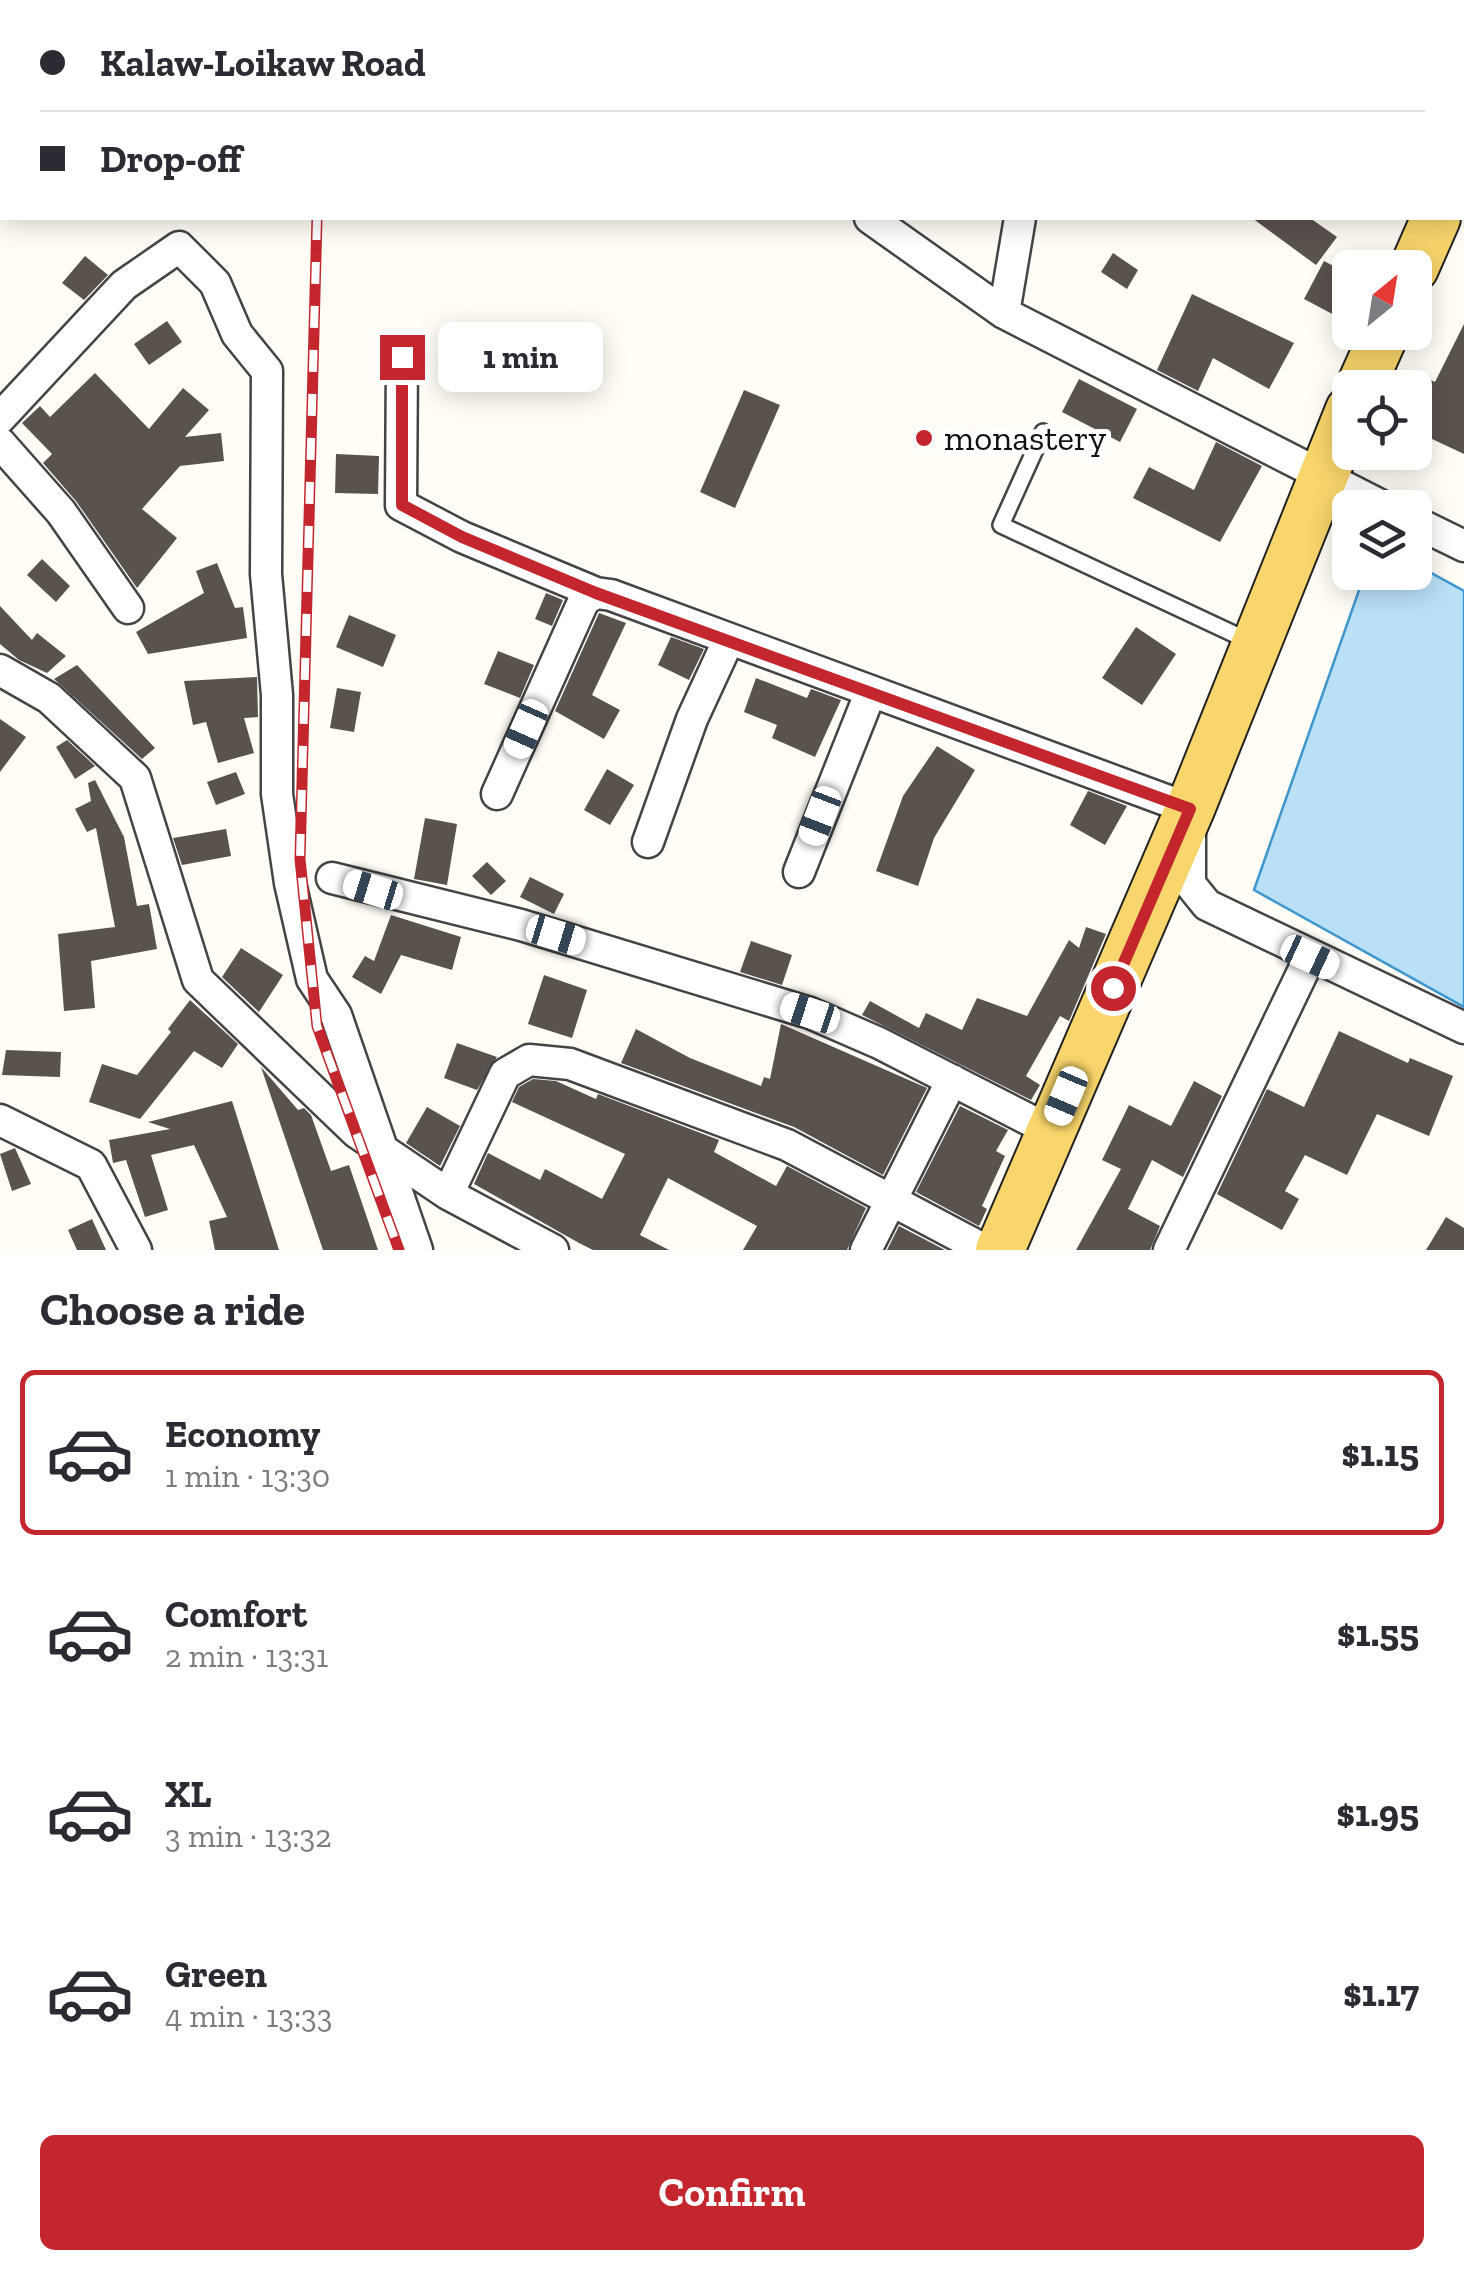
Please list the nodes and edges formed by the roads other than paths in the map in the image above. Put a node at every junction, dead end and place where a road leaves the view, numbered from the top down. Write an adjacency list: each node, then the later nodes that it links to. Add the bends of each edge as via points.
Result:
1 (873, 220): 5 (street)
2 (1020, 220): 5 (street)
3 (1435, 220): 4 (main road)
4 (1422, 250)
5 (1004, 313): 11 (street)
6 (402, 357): 15 (street, via 402,505)
7 (0, 418): 31 (street, via 124,286 180,247 215,284 237,334 267,370 266,574 277,695 276,794 312,979 336,1016)
8 (1043, 432): 18 (lane, via 1000,525)
9 (0, 443): 16 (street, via 61,512)
10 (1332, 450): 11 (main road)
11 (1321, 475): 12 (street); 18 (main road)
12 (1351, 490)
13 (1432, 530): 14 (street)
14 (1464, 546)
15 (596, 593): 17 (street); 21 (street, via 584,600)
16 (128, 608)
17 (729, 639): 20 (street); 23 (street)
18 (1255, 644): 22 (main road)
19 (0, 670): 31 (street, via 49,698 135,778 198,980 356,1132)
20 (871, 691): 22 (street); 24 (street)
21 (497, 794)
22 (1190, 809): 26 (street, via 1190,884 1207,905); 30 (main road)
23 (648, 842)
24 (799, 872)
25 (332, 878): 28 (street, via 745,991 810,1013)
26 (1310, 957): 27 (street); 40 (street)
27 (1464, 1028)
28 (952, 1080): 30 (street); 33 (street)
29 (0, 1120): 34 (street, via 91,1165)
30 (1051, 1131): 39 (main road)
31 (380, 1147): 32 (street); 35 (street)
32 (448, 1194): 33 (street, via 505,1074 529,1060 570,1064 787,1145); 36 (street)
33 (892, 1198): 37 (street); 38 (street)
34 (136, 1250)
35 (417, 1250)
36 (554, 1250)
37 (866, 1250)
38 (985, 1250)
39 (1000, 1250)
40 (1168, 1250)

